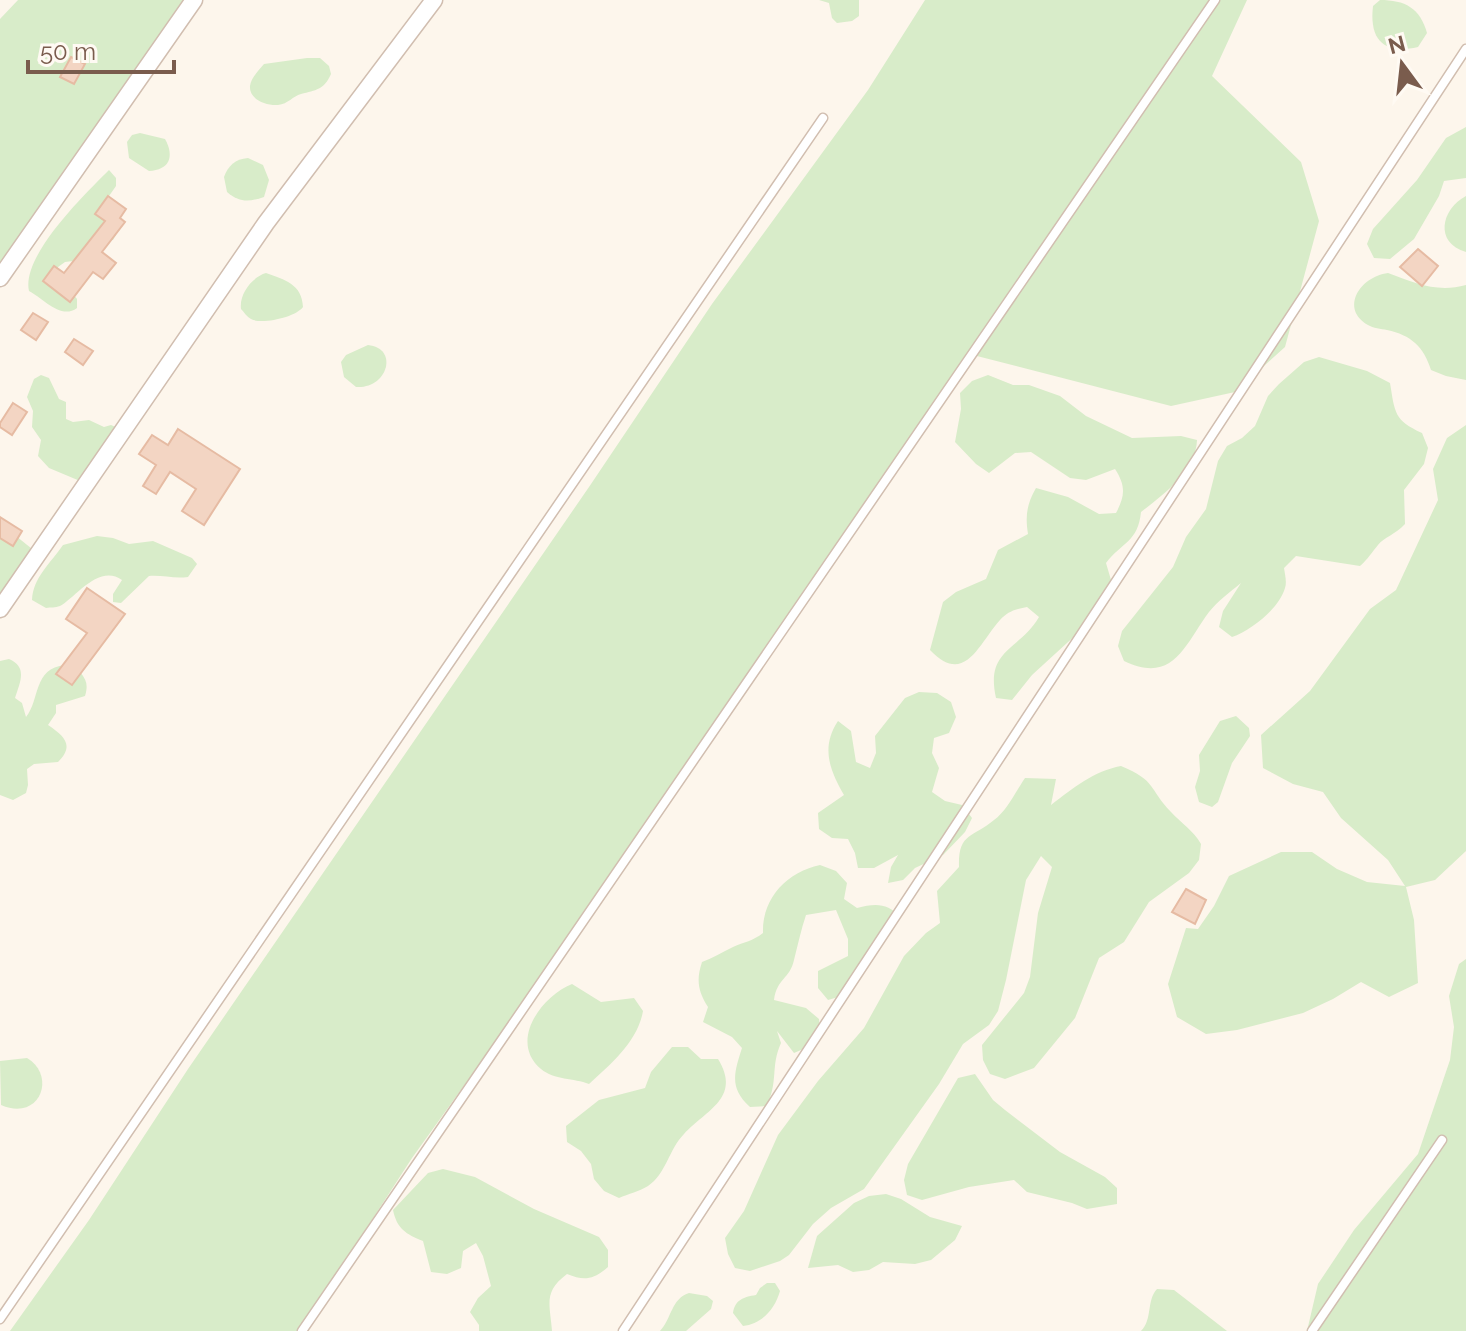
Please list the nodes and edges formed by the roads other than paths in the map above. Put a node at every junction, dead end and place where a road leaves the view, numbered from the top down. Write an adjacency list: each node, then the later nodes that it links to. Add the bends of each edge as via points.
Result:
1 (194, 0): 6 (street)
2 (434, 0): 7 (street, via 266,223)
3 (1215, 0): 10 (lane)
4 (1466, 49): 11 (lane)
5 (823, 118): 9 (lane)
6 (0, 278)
7 (0, 609)
8 (1442, 1140): 12 (lane)
9 (0, 1319)
10 (302, 1331)
11 (623, 1331)
12 (1312, 1331)

